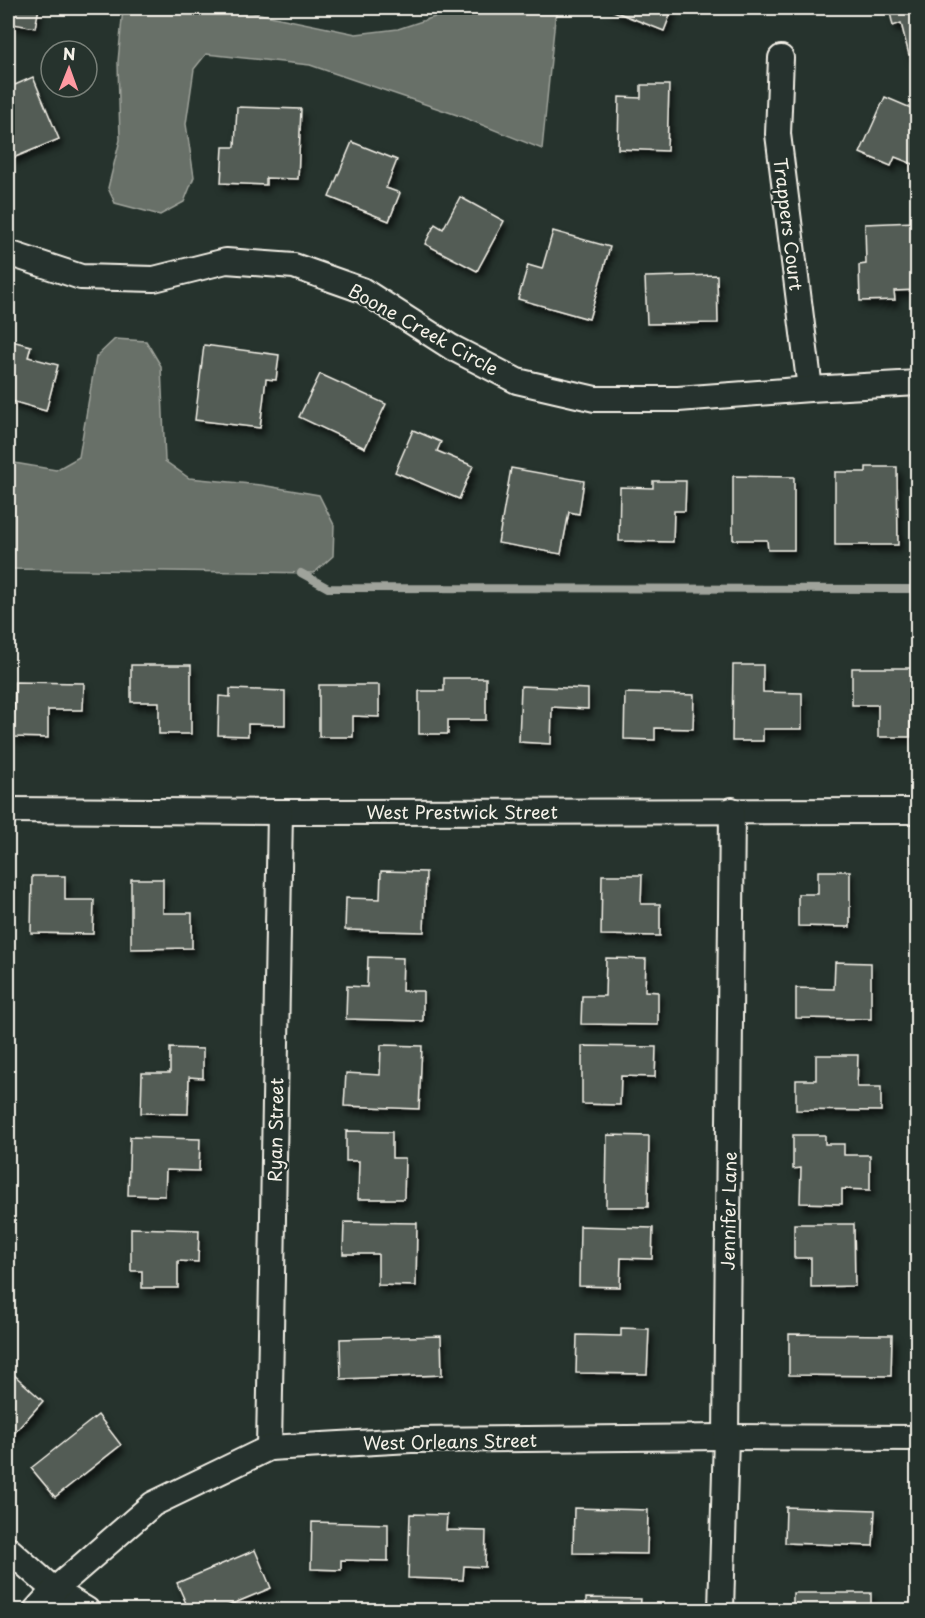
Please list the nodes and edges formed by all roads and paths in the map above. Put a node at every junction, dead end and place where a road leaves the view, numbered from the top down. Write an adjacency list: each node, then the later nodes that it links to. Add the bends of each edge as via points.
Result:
1 (781, 58): 4 (street, Trappers Court, via 778,134)
2 (8, 254): 4 (street, Boone Creek Circle, via 81,277 154,279 226,261 294,266 362,290 451,347 517,381 595,399 678,399)
3 (918, 383): 4 (street, Boone Creek Circle)
4 (810, 389)
5 (8, 810): 8 (street, West Prestwick Street)
6 (732, 810): 7 (street, West Prestwick Street); 8 (street, West Prestwick Street); 9 (street, Jennifer Lane)
7 (918, 811)
8 (280, 812): 11 (street, Ryan Street)
9 (726, 1437): 10 (street, West Orleans Street); 11 (street, West Orleans Street, via 411,1440); 16 (street, Jennifer Lane)
10 (918, 1438)
11 (269, 1448): 13 (street, West Orleans Street, via 153,1504)
12 (8, 1549): 13 (street)
13 (54, 1590): 14 (street, West Orleans Street); 15 (street)
14 (36, 1611)
15 (87, 1611)
16 (721, 1611)

